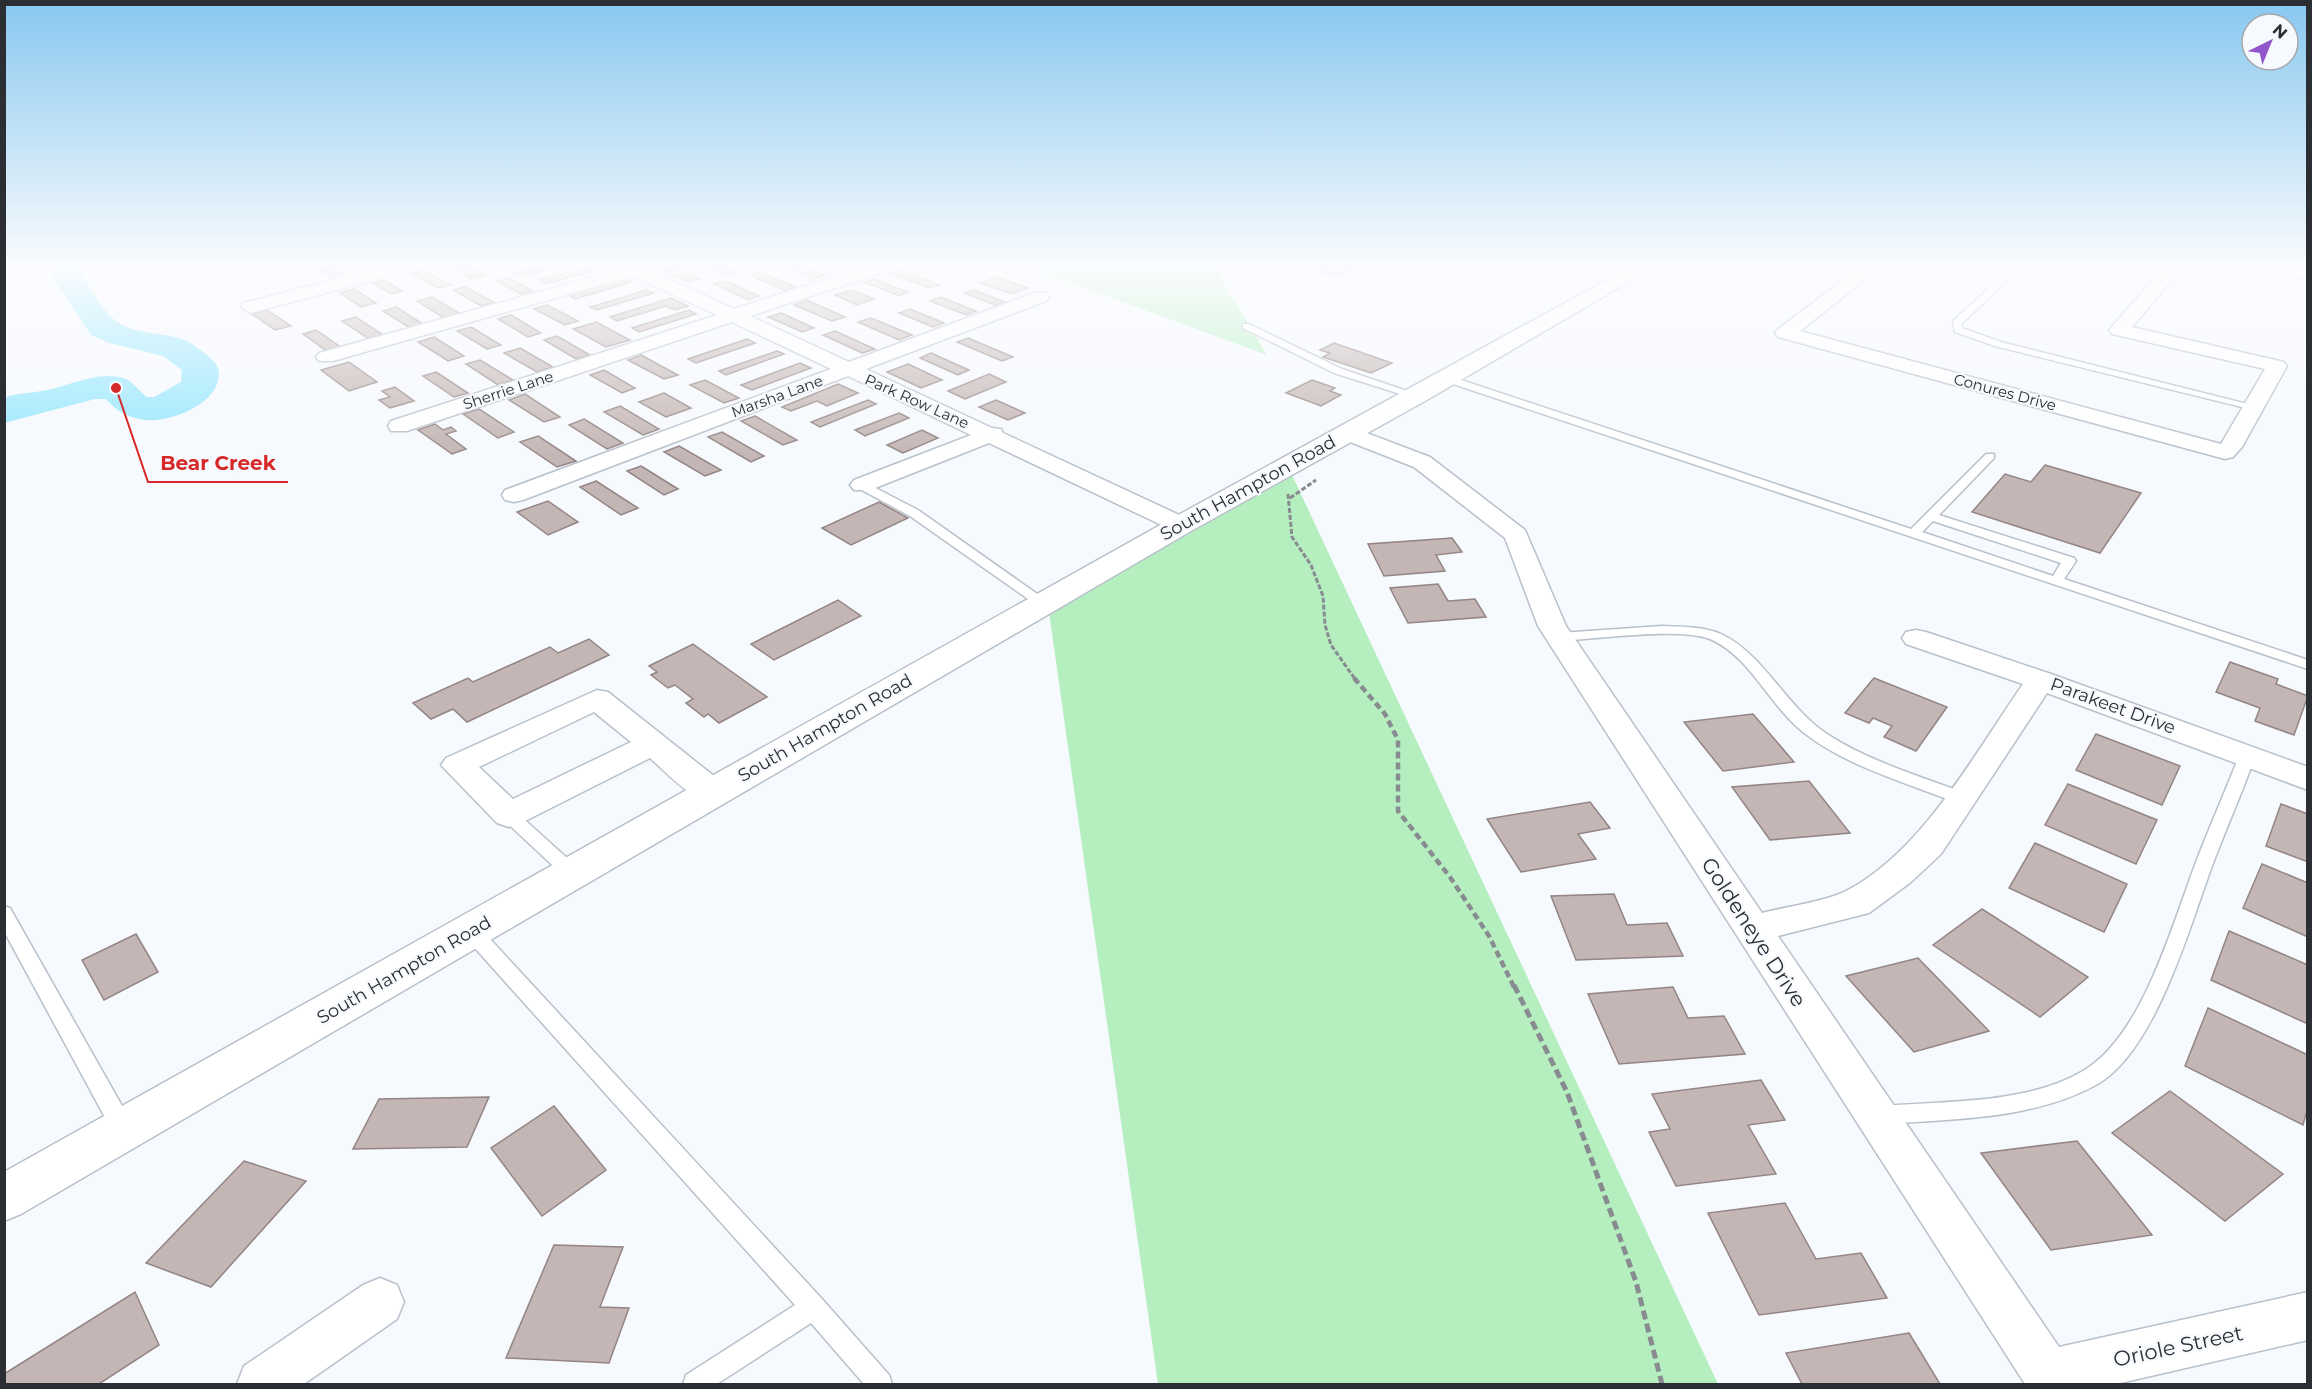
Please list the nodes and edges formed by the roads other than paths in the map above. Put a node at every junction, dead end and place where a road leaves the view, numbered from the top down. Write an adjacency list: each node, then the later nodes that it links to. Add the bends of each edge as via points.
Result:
1 (420, 329): 10 (street)
2 (691, 329): 15 (street, Sherrie Lane)
3 (761, 329): 11 (street, Park Row Lane)
4 (956, 329): 11 (street, Marsha Lane)
5 (1252, 329): 13 (lane, via 1338,371)
6 (1534, 329): 12 (main road, South Hampton Road)
7 (1791, 329): 14 (street, Conures Drive, via 1785,333 2225,452)
8 (1958, 329): 14 (lane, via 1998,344)
9 (2120, 329): 14 (street, via 2277,366)
10 (326, 357)
11 (847, 370): 16 (street, Park Row Lane); 20 (street, Marsha Lane)
12 (1446, 378): 13 (main road, South Hampton Road); 23 (lane)
13 (1417, 396): 17 (main road, South Hampton Road)
14 (2254, 407)
15 (399, 426)
16 (993, 434): 19 (street); 22 (street, Park Row Lane)
17 (1339, 439): 22 (main road, South Hampton Road); 26 (street, Goldeneye Drive, via 1402,472 1456,486 1516,535)
18 (1990, 456): 21 (lane)
19 (862, 485): 25 (lane, via 914,513)
20 (514, 495)
21 (1931, 516): 23 (lane); 24 (lane, via 2069,561)
22 (1181, 525): 25 (main road, South Hampton Road)
23 (1914, 533): 24 (lane)
24 (2056, 580): 28 (lane)
25 (1043, 603): 33 (main road, South Hampton Road)
26 (1560, 637): 34 (lane, via 1683,631 1715,636 1735,649 1791,714 1810,730 1867,759); 38 (street, Goldeneye Drive)
27 (1916, 638): 29 (street, Parakeet Drive)
28 (2307, 665)
29 (2041, 680): 31 (street, Parakeet Drive); 34 (street)
30 (653, 744): 33 (street); 35 (street); 35 (street, via 597,699 457,765)
31 (2247, 756): 32 (street, Parakeet Drive); 40 (lane, via 2157,984 2117,1057 2092,1077 2060,1092 2004,1104)
32 (2307, 779)
33 (712, 792): 36 (main road, South Hampton Road)
34 (1961, 798): 38 (street, via 1929,845 1899,873 1856,903)
35 (509, 815): 36 (lane)
36 (572, 873): 39 (main road, South Hampton Road)
37 (4, 913): 41 (lane)
38 (1752, 929): 40 (street, Goldeneye Drive)
39 (472, 932): 41 (main road, South Hampton Road); 44 (lane)
40 (1876, 1116): 46 (street, Goldeneye Drive)
41 (124, 1130): 42 (main road, South Hampton Road)
42 (4, 1198)
43 (380, 1302): 47 (street)
44 (813, 1307): 48 (lane); 49 (lane)
45 (2307, 1316): 46 (street, Oriole Street)
46 (2051, 1380)
47 (262, 1384)
48 (695, 1384)
49 (880, 1384)

